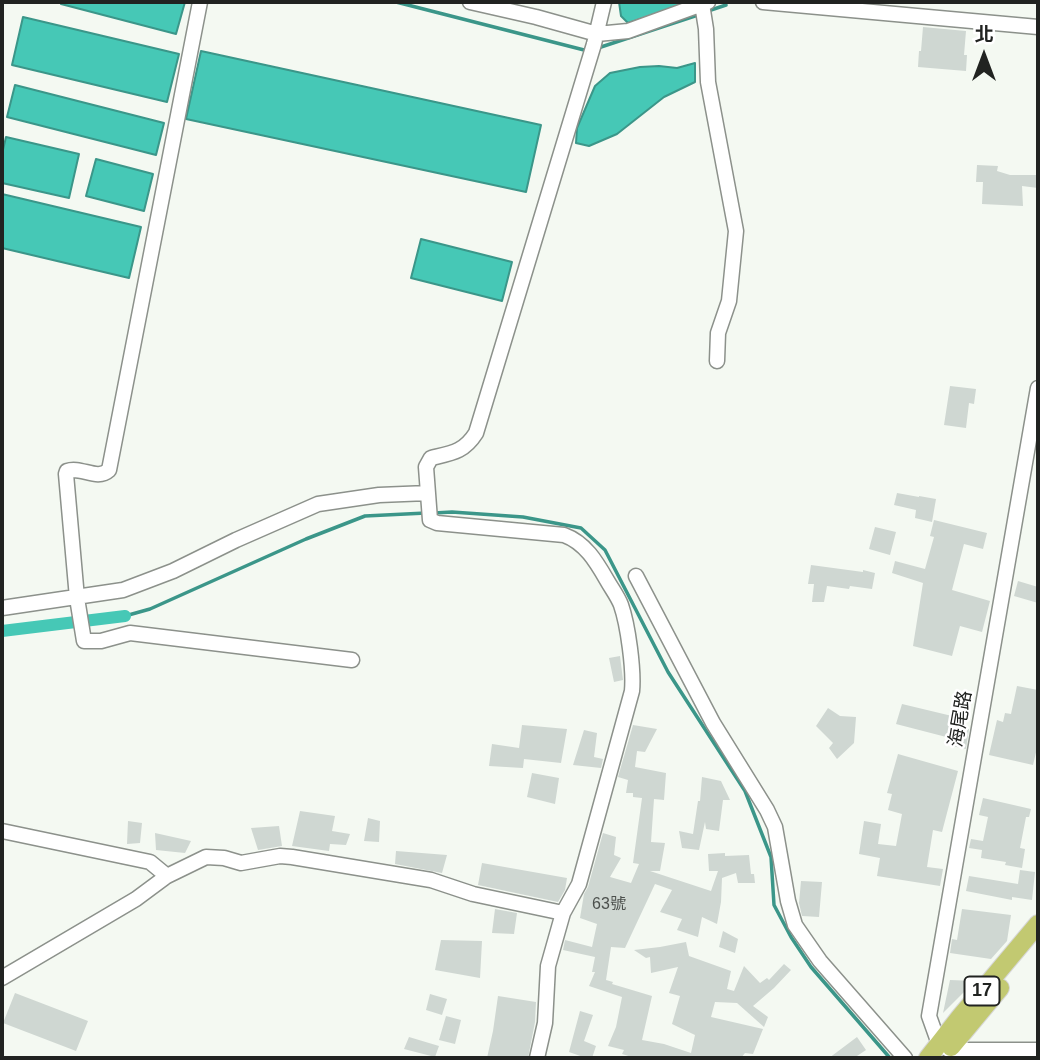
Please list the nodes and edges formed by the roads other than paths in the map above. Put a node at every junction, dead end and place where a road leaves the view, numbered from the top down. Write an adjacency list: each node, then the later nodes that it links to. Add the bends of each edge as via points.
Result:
1 (200, 2): 12 (street, via 109,470 99,474 75,468 66,474)
2 (470, 2): 7 (street, via 536,17)
3 (604, 2): 7 (street)
4 (764, 2): 6 (street)
5 (706, 3): 7 (street); 8 (street, via 708,82 736,230)
6 (1038, 27)
7 (594, 45): 10 (street, via 476,433 459,451 431,458 426,467)
8 (717, 361)
9 (1038, 388): 22 (street, 海尾路, via 929,1016)
10 (429, 497): 12 (street, via 379,495 318,504 123,590); 17 (street, via 430,520 438,523 564,535 577,541 594,558 625,617 632,691 579,884)
11 (636, 576): 24 (street, via 713,723 775,827 795,925 820,961)
12 (77, 600): 13 (street); 14 (street, via 84,641 130,633)
13 (2, 608)
14 (352, 660)
15 (2, 831): 16 (street, via 150,862)
16 (167, 876): 17 (street, via 206,857 241,863 292,857 431,880); 20 (street)
17 (564, 913): 23 (street, via 548,966 545,1023)
18 (1038, 924): 22 (main road, 17)
19 (1038, 942): 22 (main road, 17)
20 (2, 978)
21 (1038, 1050): 22 (street)
22 (940, 1053)
23 (537, 1058)
24 (905, 1058)

